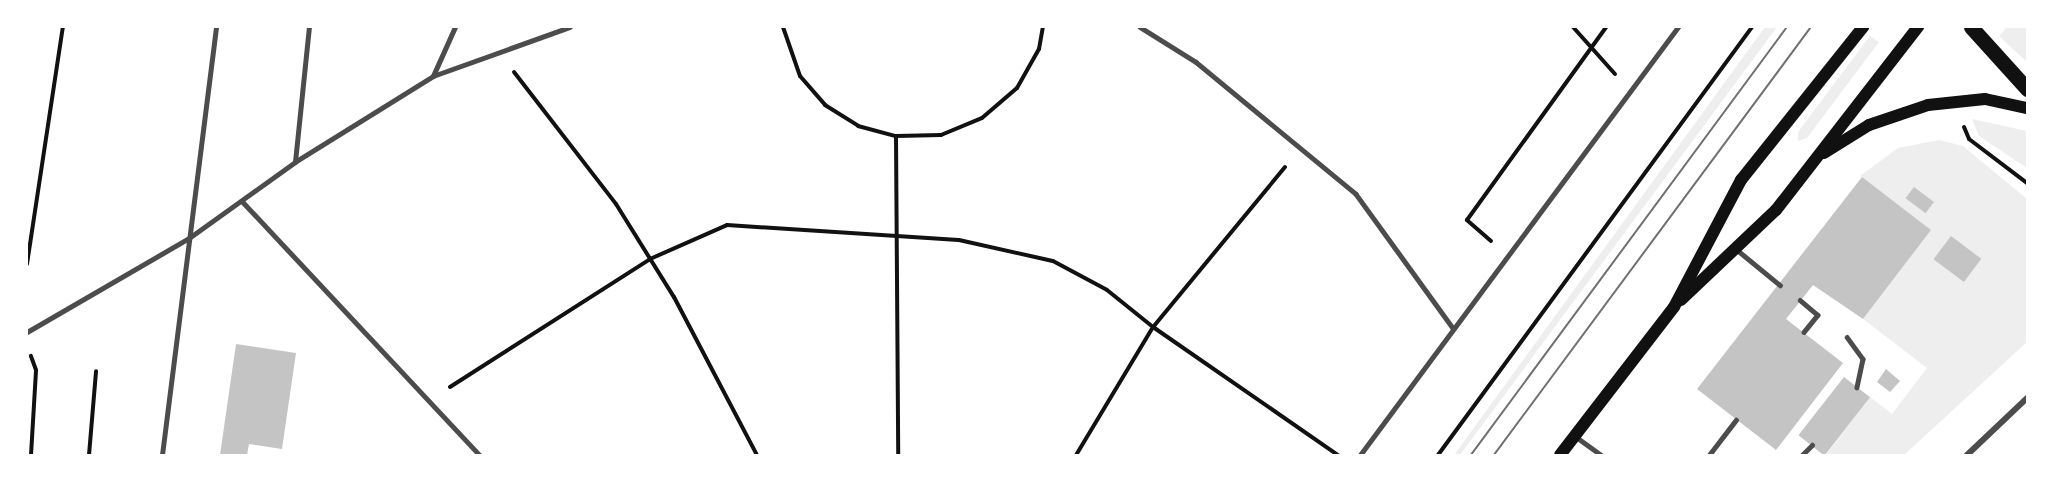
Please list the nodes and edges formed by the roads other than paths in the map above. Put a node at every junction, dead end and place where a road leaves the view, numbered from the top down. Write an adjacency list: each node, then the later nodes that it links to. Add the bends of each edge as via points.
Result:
1 (216, 27): 16 (lane)
2 (309, 27): 14 (lane)
3 (455, 27): 10 (lane)
4 (570, 27): 10 (lane)
5 (1140, 27): 21 (lane, via 1196,62 1356,194)
6 (1678, 27): 21 (lane)
7 (1863, 27): 20 (main road, via 1741,180)
8 (1918, 27): 13 (main road)
9 (1971, 27): 11 (main road)
10 (433, 76): 14 (lane)
11 (2027, 89)
12 (2027, 108): 13 (main road, via 1958,100 1869,126)
13 (1815, 159): 17 (main road, via 1776,210)
14 (295, 162): 15 (lane)
15 (242, 201): 16 (lane); 31 (lane)
16 (189, 238): 22 (lane); 30 (lane)
17 (1736, 249): 18 (lane); 20 (main road)
18 (1780, 285)
19 (1800, 300): 23 (lane, via 1818,315)
20 (1674, 307): 28 (main road)
21 (1453, 328): 32 (lane)
22 (27, 332)
23 (1804, 332)
24 (1848, 337): 25 (lane, via 1863,359)
25 (1857, 387)
26 (2027, 398): 37 (street)
27 (1737, 420): 35 (lane)
28 (1575, 436): 33 (main road); 34 (lane)
29 (1812, 445): 36 (lane)
30 (162, 455)
31 (480, 455)
32 (1360, 455)
33 (1560, 455)
34 (1601, 455)
35 (1709, 455)
36 (1802, 455)
37 (1967, 455)

